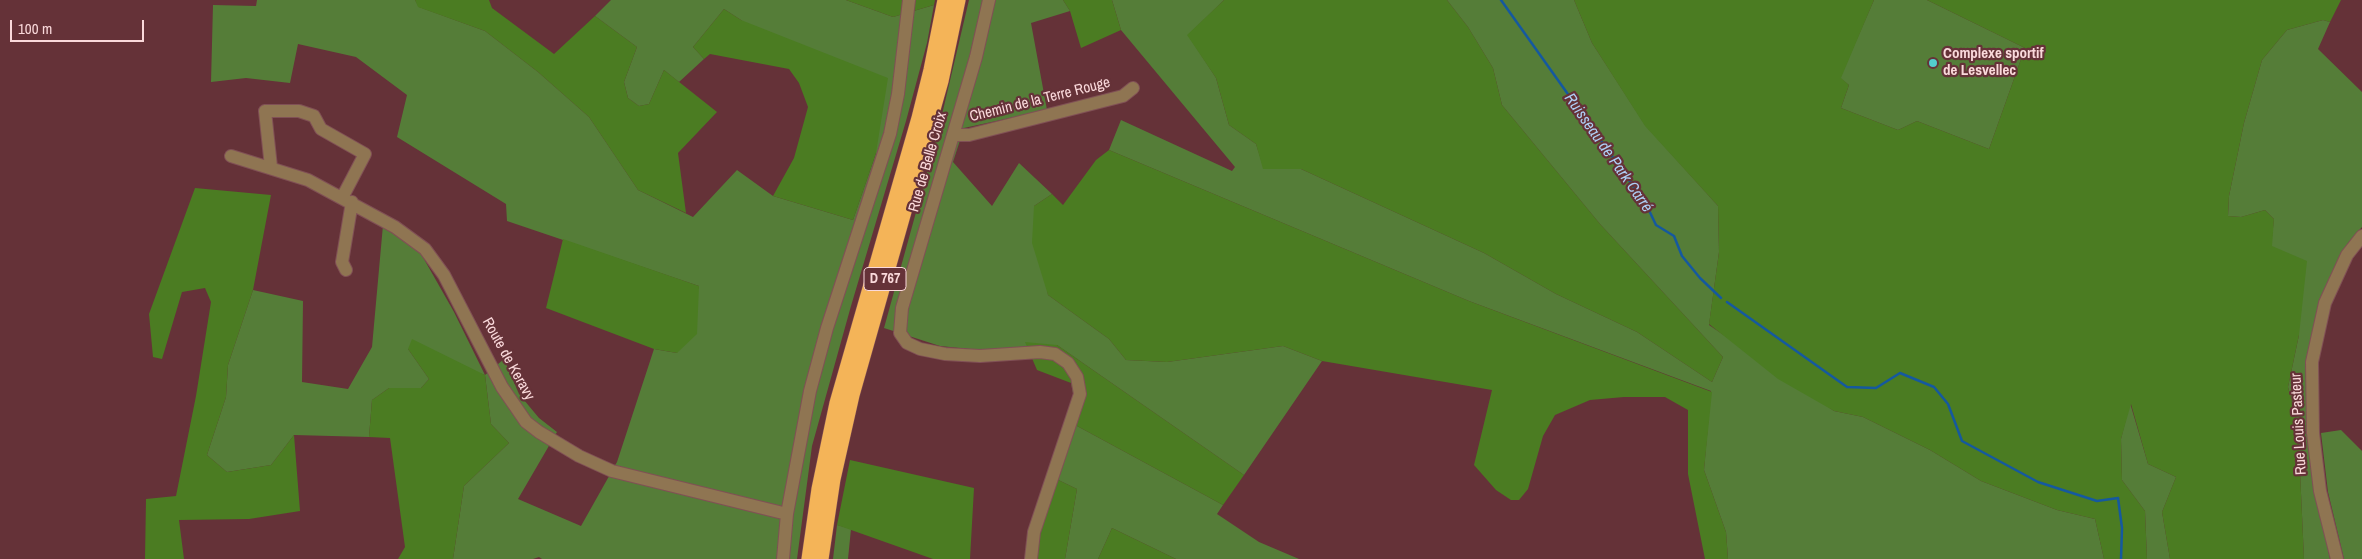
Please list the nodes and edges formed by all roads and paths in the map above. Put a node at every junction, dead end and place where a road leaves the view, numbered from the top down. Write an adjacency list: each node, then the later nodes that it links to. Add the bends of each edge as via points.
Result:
1 (909, 0): 12 (street, via 890,134 827,328 810,391)
2 (945, 0): 14 (highway, D 767, via 921,108 837,403 819,489)
3 (958, 0): 15 (highway, D 767, via 941,81 852,395 833,479)
4 (989, 0): 6 (street, Rue de Belle Croix / D 767)
5 (1133, 88): 6 (street, Chemin de la Terre Rouge, via 1123,96 969,135)
6 (953, 135): 16 (street, Rue de Belle Croix / D 767, via 902,308 900,333 907,343 945,354 1055,354 1068,363 1077,377 1080,394 1034,532)
7 (231, 156): 8 (street, Route de Keravy)
8 (271, 167): 9 (street, Route de Keravy); 9 (street, via 265,111 299,111 314,116 322,129 366,154)
9 (348, 199): 11 (street, via 342,262); 12 (street, Route de Keravy, via 425,249 444,275 502,387 526,422 539,432 578,456 612,471)
10 (2362, 236): 17 (street, Rue Louis Pasteur, via 2348,255 2325,303 2312,362 2313,432 2320,491)
11 (346, 270)
12 (787, 514): 13 (street)
13 (783, 559)
14 (809, 559)
15 (821, 559)
16 (1031, 559)
17 (2337, 559)

